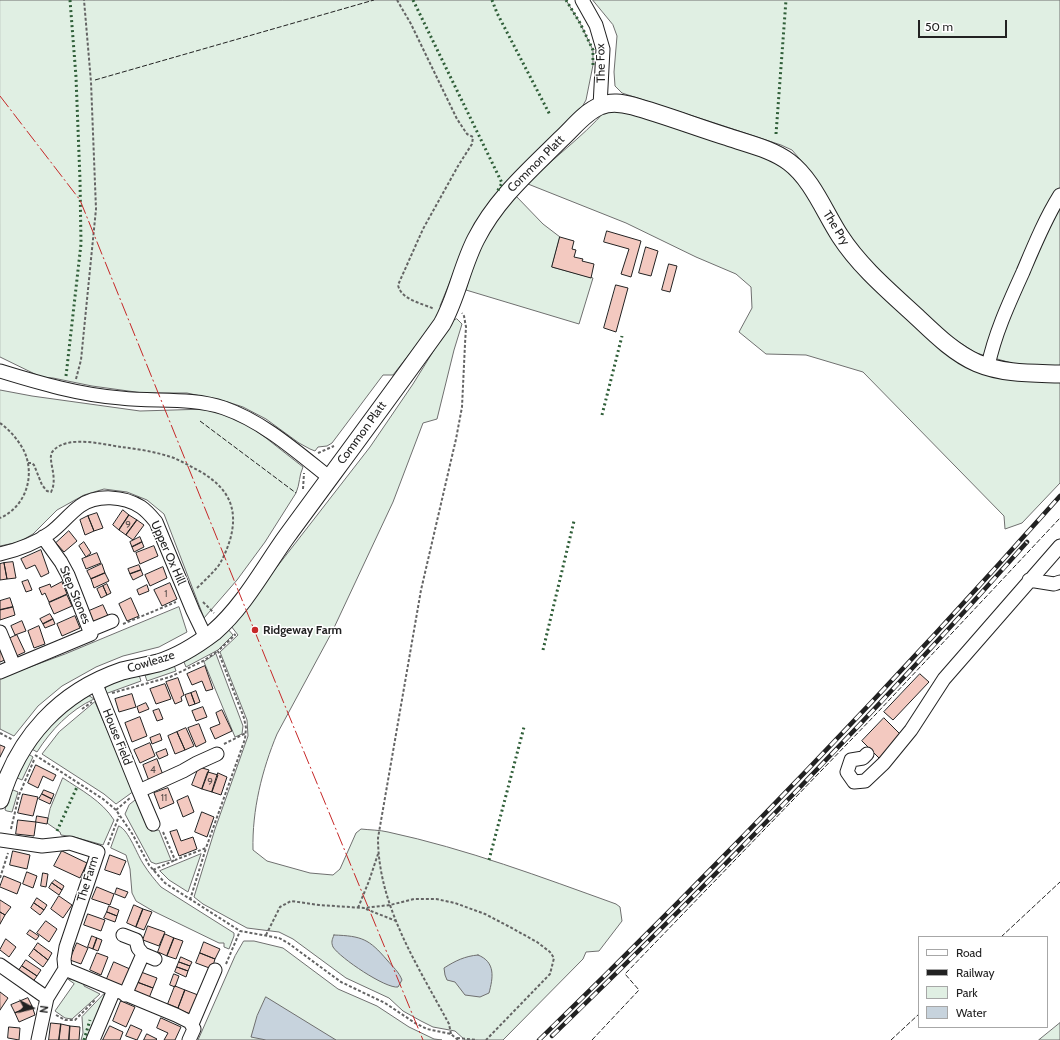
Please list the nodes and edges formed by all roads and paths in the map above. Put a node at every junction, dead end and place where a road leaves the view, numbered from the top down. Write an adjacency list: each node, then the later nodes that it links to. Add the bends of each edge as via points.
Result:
1 (84, 0): 11 (path, via 91,82 96,209 81,360)
2 (397, 0): 7 (path, via 457,119 467,134 474,137 423,229 398,285 404,295)
3 (582, 0): 4 (street, The Fox, via 596,25 603,50)
4 (600, 106): 6 (main road, Common Platt, via 577,124 497,205 476,239); 8 (main road, The Pry, via 616,103 641,108 768,151 790,162 810,186 853,255 950,346 967,358)
5 (1060, 195): 8 (street, via 1044,223 1001,321)
6 (453, 302): 7 (main road, Common Platt); 50 (path, via 464,316 466,327 462,407 421,590 381,818)
7 (446, 317): 16 (main road, Common Platt)
8 (988, 366): 10 (main road, The Pry, via 1009,371)
9 (0, 371): 11 (street, Common Platt)
10 (1060, 374)
11 (72, 390): 15 (street, Common Platt, via 122,399 194,402 223,408 256,423)
12 (0, 423): 14 (path, via 19,442)
13 (335, 445): 15 (path, via 318,453)
14 (28, 463): 18 (path, via 29,480 23,499); 24 (path, via 34,465 44,489 51,492 54,482 51,453 65,444 76,442 163,454 184,462 214,481 226,494 232,507 234,521 231,535 218,565)
15 (311, 463): 16 (street, Common Platt); 17 (path, via 304,473)
16 (330, 478): 29 (main road, Cowleaze, via 238,606 224,623)
17 (302, 491)
18 (0, 518)
19 (43, 537): 21 (street, Upper Ox Hill); 24 (street, Upper Ox Hill, via 73,511 90,501 115,498 136,504 156,522); 28 (street, Step Stones, via 62,562)
20 (1060, 546): 22 (street)
21 (0, 554)
22 (1029, 580): 23 (street, via 1054,584); 41 (street, via 944,678 911,730 884,763 864,781 854,782 847,772 851,760 863,758)
23 (1060, 582)
24 (188, 598): 26 (path); 29 (street, Upper Ox Hill)
25 (218, 611): 29 (path)
26 (117, 623): 28 (street)
27 (0, 632): 31 (street)
28 (91, 632): 31 (street)
29 (203, 633): 34 (main road, Cowleaze, via 191,648 161,662 122,671)
30 (218, 651): 34 (path, via 170,676 119,690)
31 (14, 666): 32 (street)
32 (0, 672)
33 (232, 686): 37 (path, via 244,718)
34 (98, 690): 35 (path); 38 (main road, Cowleaze, via 70,697 51,712); 42 (street, House Field)
35 (82, 709)
36 (0, 733): 38 (path)
37 (246, 733): 40 (path, via 223,744); 49 (path)
38 (23, 745): 39 (path); 43 (main road, Cowleaze); 44 (path); 47 (path, via 19,795)
39 (40, 751)
40 (217, 754): 42 (street)
41 (867, 754)
42 (139, 791): 44 (path); 46 (street, House Field)
43 (0, 800)
44 (116, 810): 45 (path)
45 (120, 816): 48 (path); 52 (path)
46 (153, 824): 51 (path, via 161,828)
47 (5, 841): 53 (path, via 8,851); 64 (street, The Farm, via 42,846 70,843 98,852 66,947)
48 (109, 842)
49 (206, 848): 51 (path); 54 (path)
50 (378, 853): 55 (path); 56 (path)
51 (175, 860): 52 (path)
52 (153, 870): 54 (path, via 165,883)
53 (0, 878)
54 (190, 900): 60 (path, via 240,931)
55 (390, 905): 57 (path); 58 (path); 76 (path, via 426,898 455,903 485,914 537,942 550,952 554,958 550,974)
56 (357, 908): 57 (path); 60 (path, via 292,901 280,906)
57 (364, 908): 58 (path)
58 (396, 921): 69 (path)
59 (123, 934): 61 (street, via 136,940)
60 (266, 935): 69 (path, via 288,943 341,982 385,1003 414,1023 427,1029)
61 (143, 954): 62 (street); 66 (street)
62 (155, 959)
63 (0, 965): 67 (street)
64 (65, 969): 66 (street); 67 (street, The Farm)
65 (214, 973): 68 (street)
66 (116, 991): 67 (path, via 75,1020 65,1020); 68 (street); 72 (street)
67 (46, 1002): 71 (street, The Farm)
68 (192, 1024): 73 (street, via 194,1029)
69 (452, 1034): 70 (path)
70 (456, 1038): 74 (path); 75 (path)
71 (38, 1040)
72 (93, 1040)
73 (189, 1040)
74 (458, 1040)
75 (477, 1040)
76 (486, 1040)

